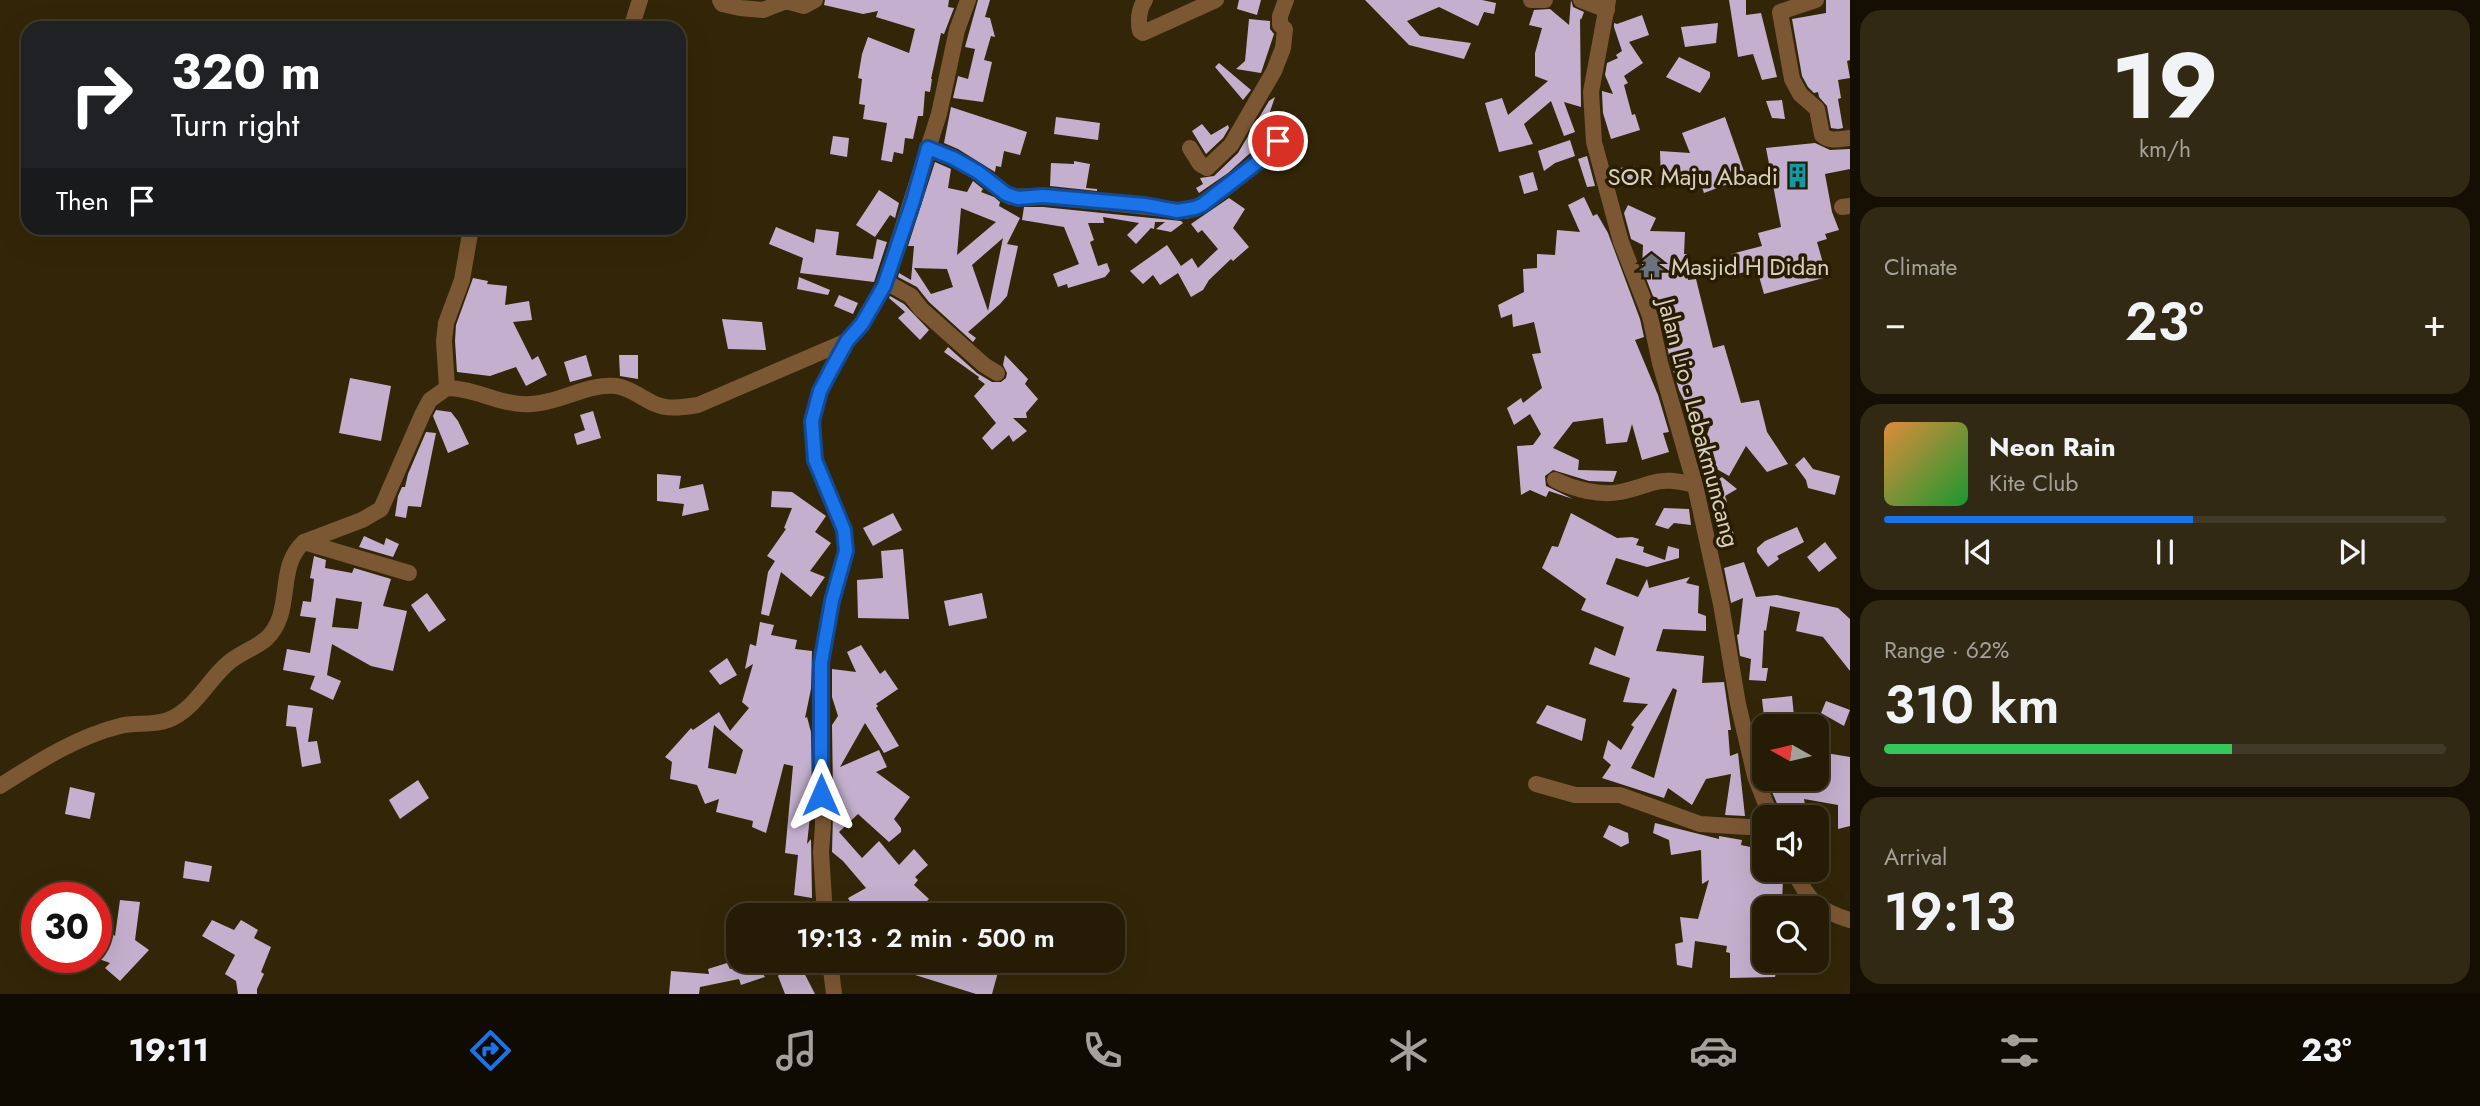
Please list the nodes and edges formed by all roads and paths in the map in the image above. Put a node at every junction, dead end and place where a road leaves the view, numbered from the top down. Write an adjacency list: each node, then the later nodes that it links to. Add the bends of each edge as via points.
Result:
1 (640, 0): 14 (street)
2 (720, 0): 11 (street, via 763,10)
3 (815, 0): 11 (street, via 800,7)
4 (1144, 0): 5 (street, via 1139,26 1143,33)
5 (1216, 0)
6 (1286, 0): 19 (street, via 1280,16 1285,29 1283,48 1274,71 1231,145)
7 (1531, 0): 8 (street)
8 (1545, 0)
9 (1581, 0): 13 (street)
10 (1816, 0): 15 (street, via 1780,12 1792,79 1817,109 1822,135 1835,140)
11 (789, 1)
12 (966, 1): 17 (street)
13 (1607, 5): 27 (street, Jalan Lio - Lebakmuncang, via 1591,92 1594,142 1621,242 1650,316)
14 (633, 21)
15 (1850, 138)
16 (1278, 141): 20 (street)
17 (928, 148): 20 (street, via 1018,198 1043,196 1185,211); 22 (street)
18 (1190, 148): 19 (street)
19 (1207, 168): 20 (street)
20 (1221, 190)
21 (470, 235): 25 (street, via 462,280 446,323)
22 (886, 282): 23 (street); 24 (street, via 911,296)
23 (847, 341): 25 (street, via 684,407 661,406 610,386 534,404); 35 (street, via 820,391 812,421 815,460 846,541 821,663)
24 (997, 373)
25 (447, 388): 28 (street, via 430,400 423,412 381,509)
26 (1555, 480): 27 (street, via 1603,493 1657,481)
27 (1695, 485): 32 (street, Jalan Lio - Lebakmuncang, via 1738,704)
28 (304, 542): 29 (street); 31 (street, via 292,556 283,609 272,633 228,663 184,710 168,720 119,726 91,737)
29 (410, 573)
30 (1536, 784): 33 (street, via 1575,795 1620,795 1700,824)
31 (0, 786)
32 (1766, 805)
33 (1752, 827)
34 (1801, 882): 36 (street, via 1819,907)
35 (824, 903)
36 (1850, 920)
37 (831, 973): 38 (street)
38 (834, 994)

